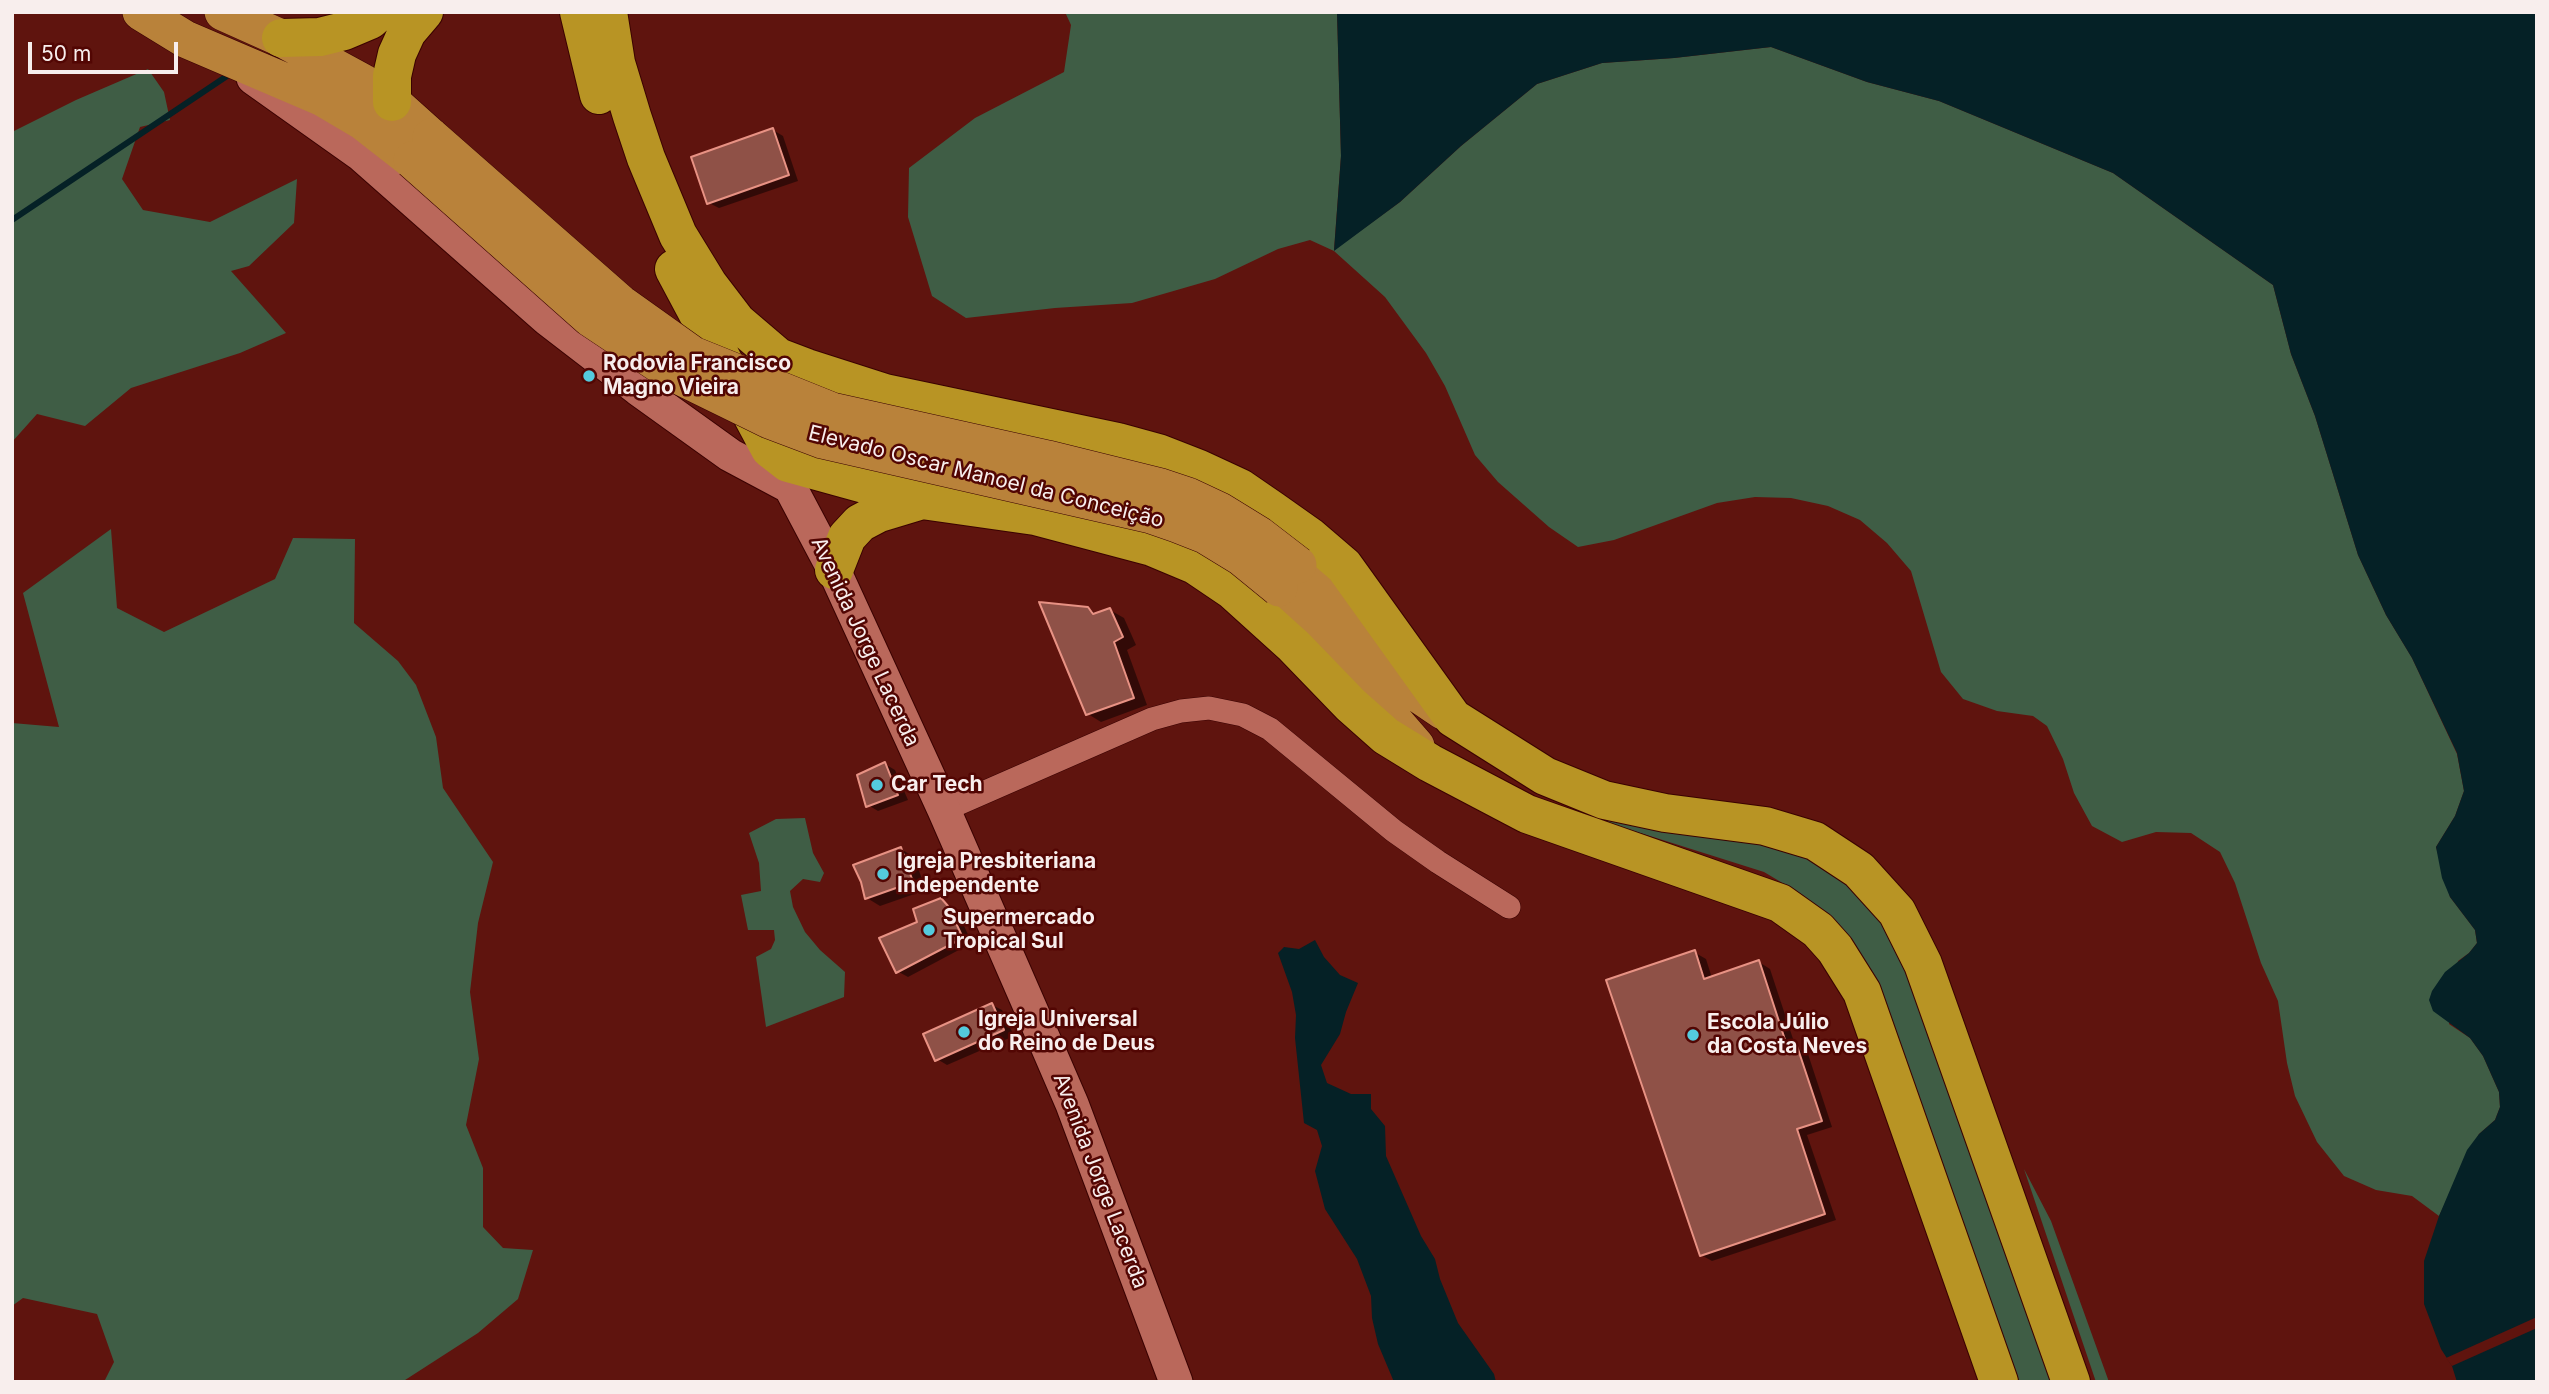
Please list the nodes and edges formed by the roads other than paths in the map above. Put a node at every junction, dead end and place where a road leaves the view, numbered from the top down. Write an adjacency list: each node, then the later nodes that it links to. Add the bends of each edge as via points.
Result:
1 (141, 12): 9 (main road)
2 (223, 12): 8 (main road)
3 (379, 12): 8 (highway, via 345,31)
4 (424, 12): 11 (highway, via 397,54)
5 (579, 12): 13 (highway, via 594,81 643,213)
6 (608, 12): 10 (highway)
7 (626, 12): 10 (street)
8 (281, 38): 11 (main road, Elevado Oscar Manoel da Conceição)
9 (223, 56): 12 (main road, Elevado Oscar Manoel da Conceição); 14 (main road, via 360,154 547,319 638,389 730,455)
10 (616, 63): 18 (highway, via 646,158 678,235 737,322 778,356 884,393 1158,453 1240,488 1310,536 1343,566)
11 (392, 102): 12 (main road, Elevado Oscar Manoel da Conceição)
12 (421, 148): 17 (main road, Elevado Oscar Manoel da Conceição, bridge, via 693,355 832,411 1061,462 1188,496 1259,535)
13 (770, 450): 14 (main road, Avenida Jorge Lacerda); 15 (highway, via 788,463)
14 (790, 487): 16 (main road, Avenida Jorge Lacerda)
15 (922, 500): 16 (highway, via 860,523 847,537); 19 (highway, via 1035,516 1152,548 1195,565 1232,590 1386,736)
16 (834, 570): 20 (main road, Avenida Jorge Lacerda)
17 (1289, 576): 18 (main road, Elevado Oscar Manoel da Conceição, via 1327,593 1386,665); 19 (main road, Elevado Oscar Manoel da Conceição)
18 (1453, 718): 24 (highway, via 1574,789 1665,813 1765,825 1815,841 1879,889 1898,912 1923,964)
19 (1430, 763): 23 (highway, via 1527,814 1780,903 1835,948 1862,992)
20 (944, 810): 21 (street, via 1152,719 1209,708 1243,715 1270,729 1394,831); 22 (main road, Avenida Jorge Lacerda, via 1072,1104)
21 (1509, 906)
22 (1176, 1382)
23 (1999, 1382)
24 (2071, 1382)

